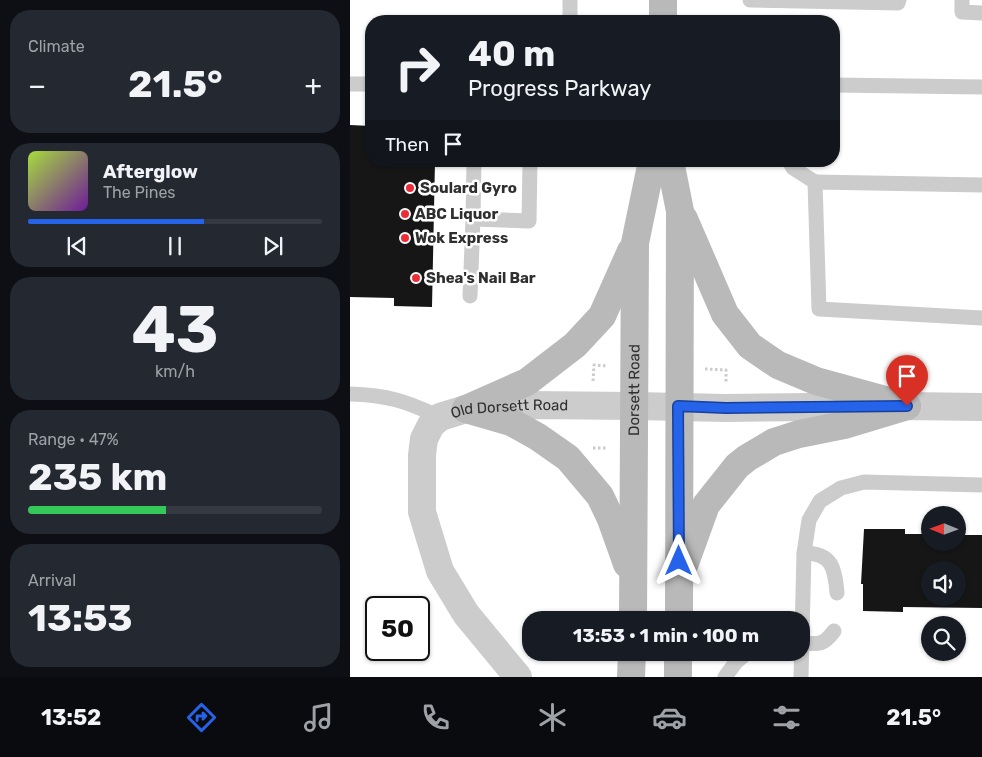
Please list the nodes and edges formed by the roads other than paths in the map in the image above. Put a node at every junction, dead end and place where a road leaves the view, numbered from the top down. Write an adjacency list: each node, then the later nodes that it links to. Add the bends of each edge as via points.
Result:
1 (570, 0): 7 (lane)
2 (663, 0): 8 (main road)
3 (750, 0): 4 (lane, via 898,3)
4 (899, 0)
5 (962, 0): 6 (lane, via 962,12)
6 (982, 13)
7 (570, 15)
8 (663, 15)
9 (350, 84): 10 (lane)
10 (365, 84)
11 (840, 85): 12 (lane)
12 (982, 87)
13 (474, 167): 21 (lane)
14 (530, 167): 21 (lane, via 529,222)
15 (651, 167): 22 (main road, Dorsett Road)
16 (671, 167): 20 (main road)
17 (792, 167): 18 (lane)
18 (816, 182): 19 (lane); 24 (lane, via 819,309)
19 (982, 185)
20 (680, 211): 27 (main road); 28 (main road, via 725,314 750,346 778,365 816,381)
21 (472, 219): 23 (lane)
22 (635, 243): 26 (main road, Dorsett Road); 30 (main road, via 602,316 575,345 527,382)
23 (470, 296)
24 (982, 318)
25 (350, 394): 31 (lane, via 393,398)
26 (635, 406): 27 (street, Old Dorsett Road); 30 (street, Old Dorsett Road); 35 (main road, Dorsett Road)
27 (678, 406): 28 (street, Old Dorsett Road); 34 (main road)
28 (907, 406): 29 (street, Old Dorsett Road); 34 (main road, via 774,442 747,458 706,505)
29 (982, 407)
30 (466, 408): 31 (street, Old Dorsett Road); 35 (main road, via 511,422 568,458 600,496)
31 (440, 417): 46 (street, Old Dorsett Road, via 431,425 424,439 422,512 440,571 466,614)
32 (982, 485): 33 (lane, via 864,482 841,488 820,501 809,520)
33 (804, 553): 36 (lane, via 816,553 831,563); 39 (lane)
34 (679, 579): 38 (main road)
35 (634, 585): 37 (main road, Dorsett Road)
36 (837, 593)
37 (633, 611)
38 (679, 611)
39 (803, 611)
40 (834, 632): 41 (lane, via 827,641)
41 (810, 643)
42 (632, 661): 47 (main road)
43 (678, 661): 48 (main road)
44 (737, 661): 49 (lane)
45 (802, 661): 50 (lane)
46 (518, 677)
47 (631, 677)
48 (678, 677)
49 (725, 677)
50 (802, 677)

